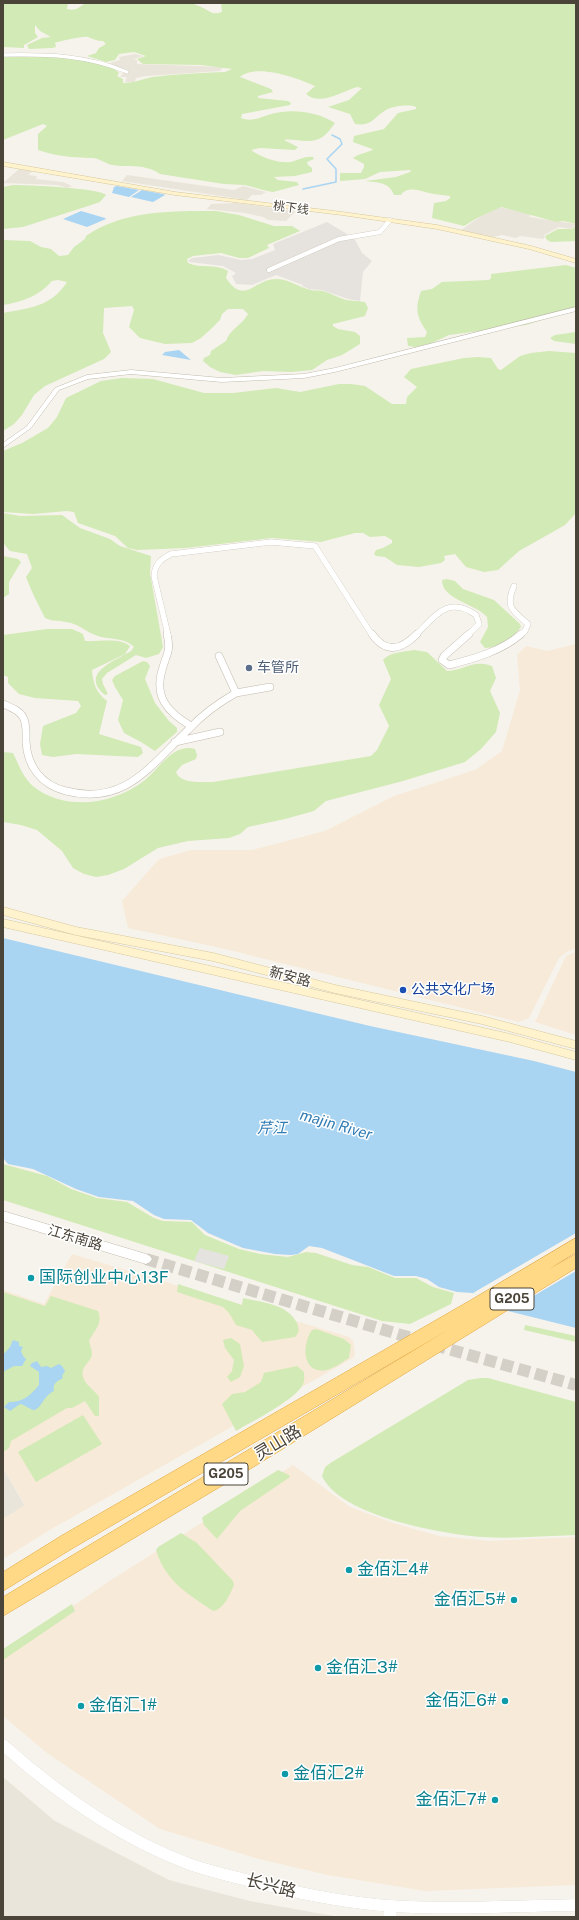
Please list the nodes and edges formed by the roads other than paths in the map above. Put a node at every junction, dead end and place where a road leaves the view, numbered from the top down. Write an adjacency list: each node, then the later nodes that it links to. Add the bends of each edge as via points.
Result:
1 (3, 55): 2 (street, via 84,57)
2 (127, 72)
3 (3, 164): 4 (main road, 桃下线, via 198,196)
4 (390, 220): 5 (main road, 桃下线, via 520,244); 6 (street, via 380,232 339,239)
5 (576, 261)
6 (269, 270)
7 (576, 309): 8 (street, via 304,376 222,380 131,372 87,377 57,389 29,427)
8 (3, 446)
9 (514, 586): 14 (street, via 509,598 518,616 528,624 526,630 494,650 449,665 444,664 444,656 479,624 476,615 462,607 442,608 407,644 392,648 384,646 378,643 367,628 315,546 271,542 171,554 161,559 154,569 170,646 170,653 158,683 161,696 168,708 180,720)
10 (219, 656): 12 (street)
11 (270, 687): 12 (street)
12 (236, 693): 14 (street, via 207,711)
13 (3, 704): 16 (street, via 18,711 23,718 26,726 28,760 35,775 50,785 77,794 96,795 119,789 138,780)
14 (191, 726): 16 (street)
15 (220, 732): 16 (street)
16 (175, 742)
17 (3, 911): 19 (main road, 新安路, via 38,922 213,957 335,989 482,1020)
18 (3, 923): 20 (main road, 新安路, via 510,1038)
19 (576, 1045)
20 (576, 1056)
21 (3, 1216): 23 (street, 江东南路)
22 (576, 1244): 25 (highway, 灵山路)
23 (146, 1259)
24 (576, 1260): 26 (highway, 灵山路 / G205)
25 (3, 1582)
26 (3, 1607)
27 (3, 1745): 29 (street, 长兴路, via 80,1808 181,1860 240,1878)
28 (576, 1905): 29 (street, 长兴路, via 419,1907)
29 (390, 1912)

